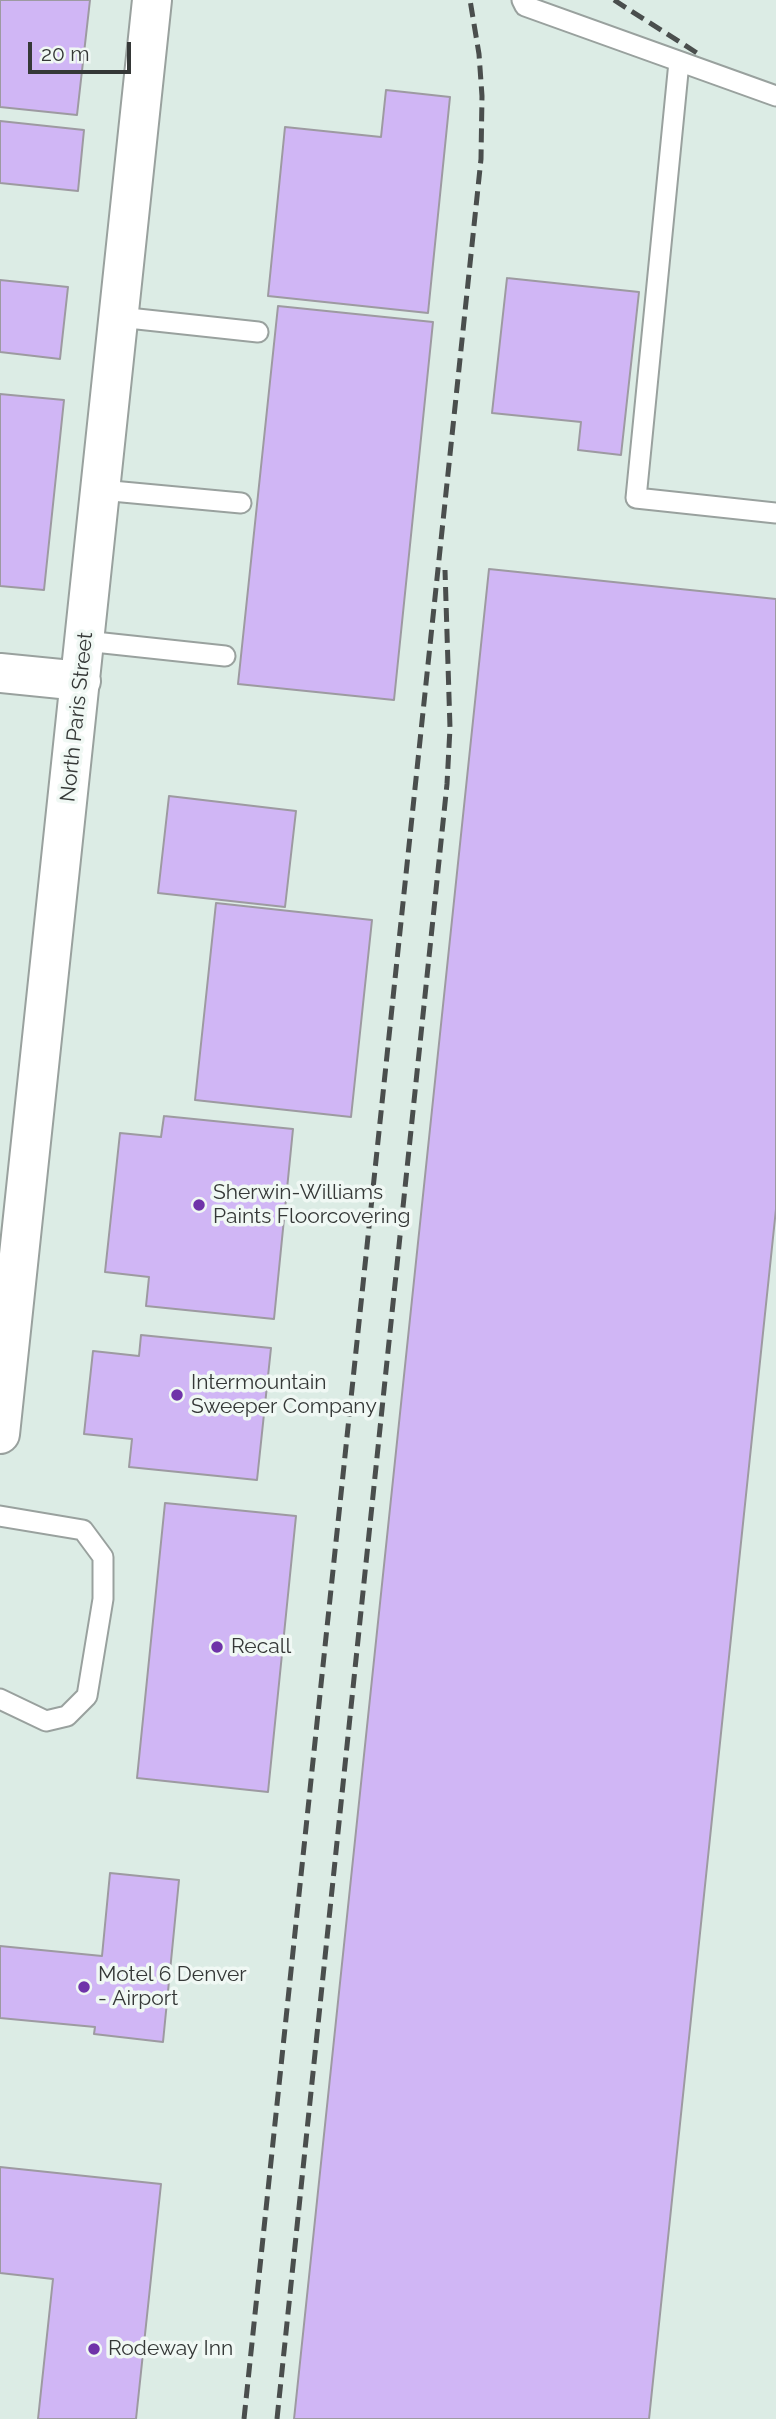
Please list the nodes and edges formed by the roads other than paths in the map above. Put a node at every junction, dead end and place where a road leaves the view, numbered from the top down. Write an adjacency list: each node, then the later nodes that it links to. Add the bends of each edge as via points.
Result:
1 (152, 0): 5 (street, North Paris Street)
2 (522, 0): 3 (lane, via 525,6)
3 (680, 62): 4 (lane); 9 (lane, via 636,498)
4 (776, 96)
5 (119, 317): 6 (lane); 7 (street, North Paris Street)
6 (258, 332)
7 (101, 490): 8 (lane); 10 (street, North Paris Street)
8 (241, 503)
9 (776, 513)
10 (85, 641): 11 (lane); 13 (street, North Paris Street)
11 (225, 656)
12 (0, 673): 13 (street)
13 (81, 681): 14 (street, North Paris Street)
14 (0, 1434)
15 (0, 1516): 16 (lane, via 83,1530 103,1557 103,1599 86,1696 67,1716 46,1721)
16 (0, 1699)

